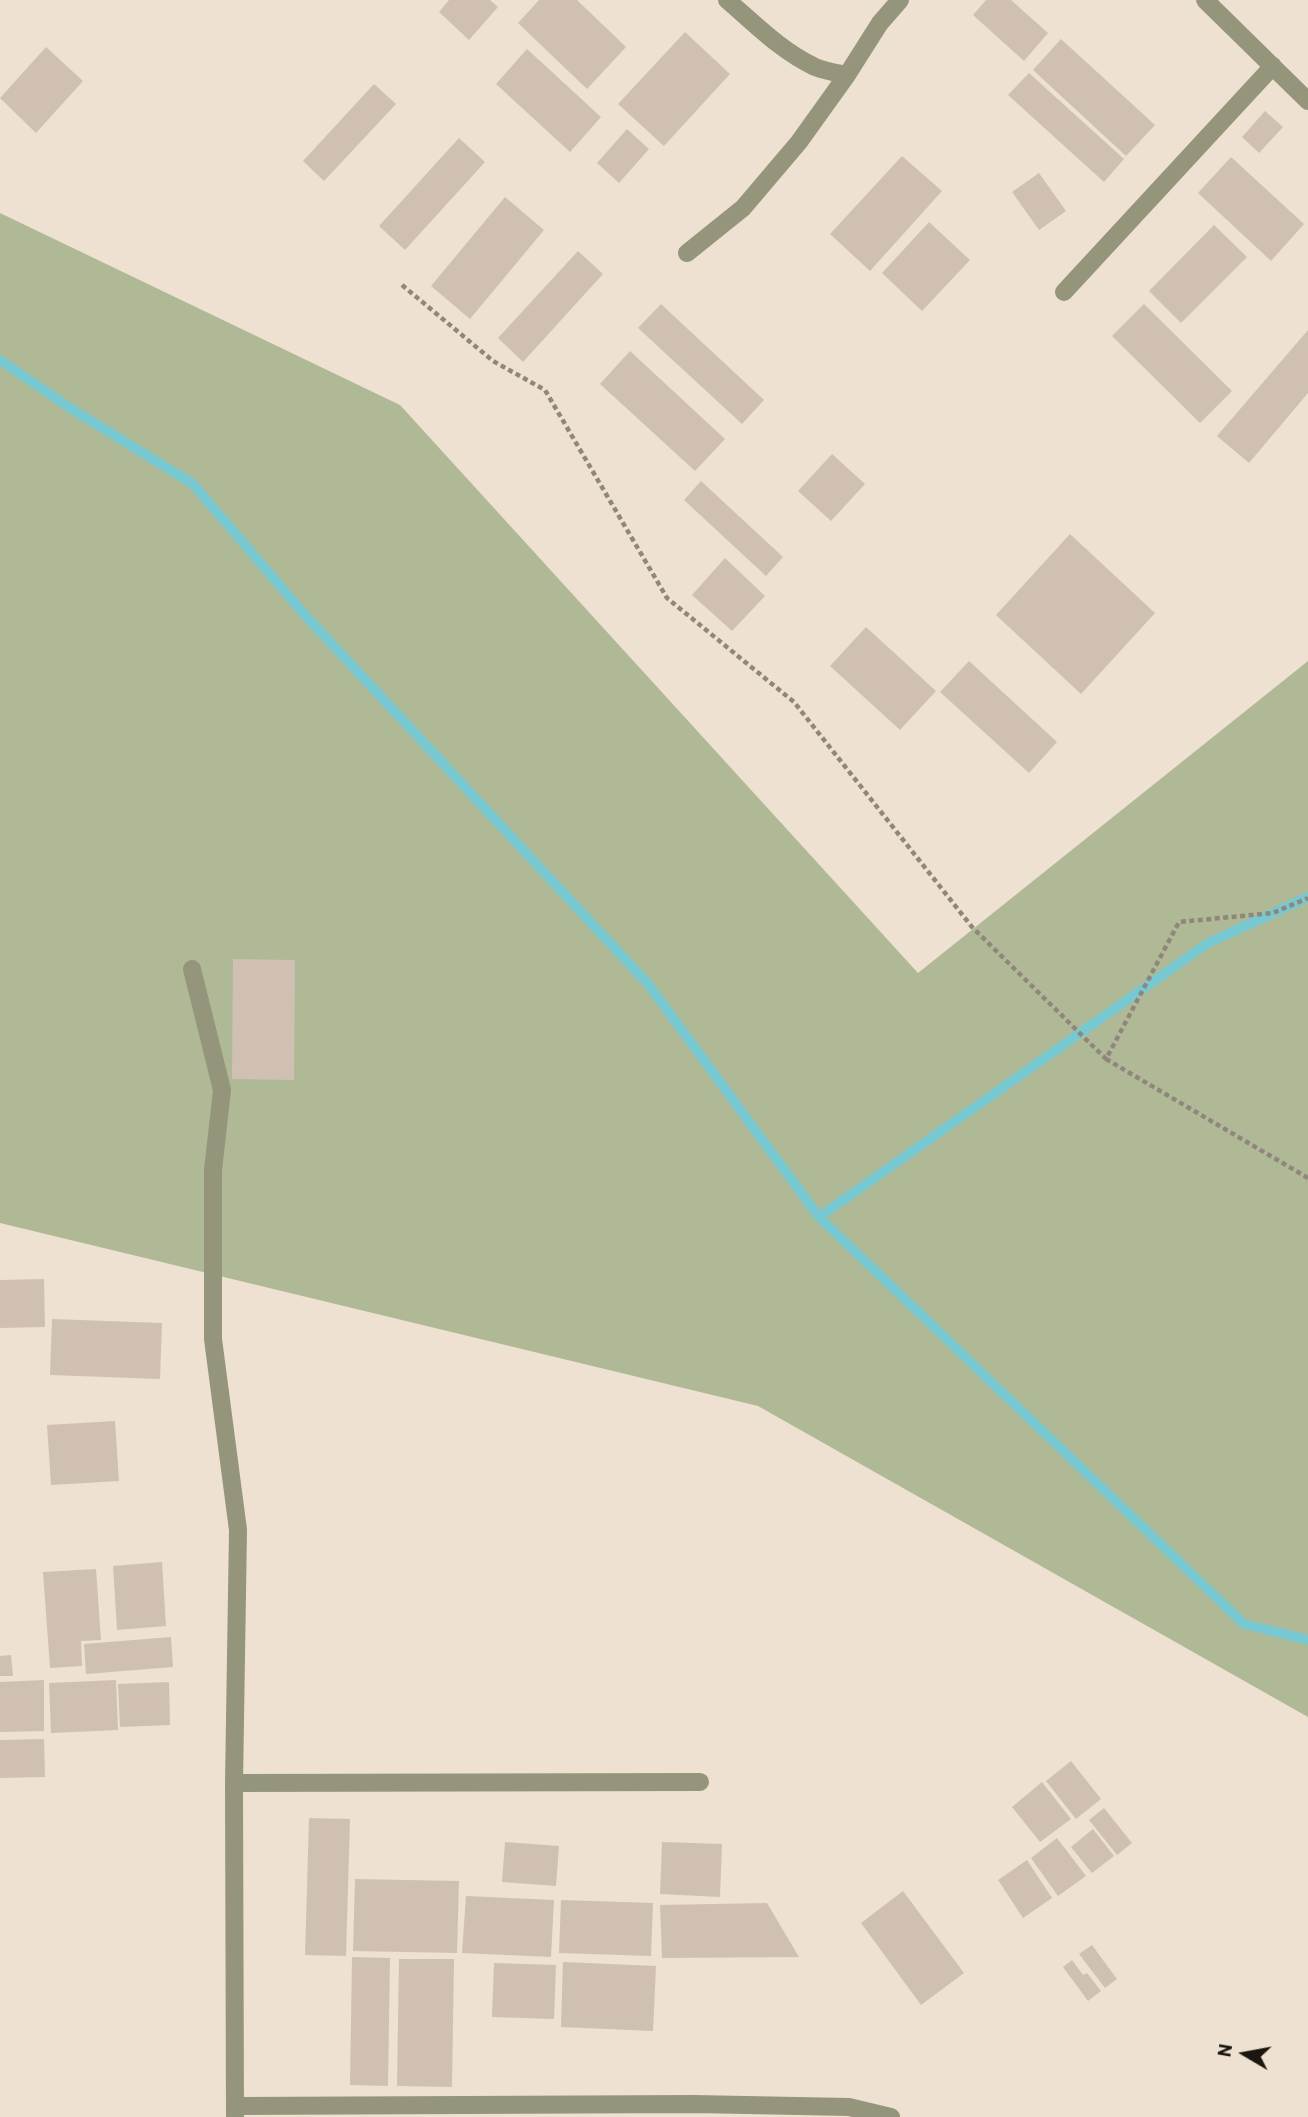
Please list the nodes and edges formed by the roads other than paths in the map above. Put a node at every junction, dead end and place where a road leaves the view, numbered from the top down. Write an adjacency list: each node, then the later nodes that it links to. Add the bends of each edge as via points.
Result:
1 (727, 0): 5 (street, via 796,57)
2 (900, 0): 5 (street)
3 (1205, 0): 4 (street)
4 (1273, 66): 6 (street); 8 (street)
5 (847, 75): 7 (street, via 743,208)
6 (1308, 101)
7 (687, 253)
8 (1064, 292)
9 (192, 969): 11 (street, via 222,1090 213,1170 213,1339 238,1530)
10 (700, 1782): 11 (street)
11 (234, 1783): 12 (street)
12 (235, 2111): 13 (street, via 707,2104 849,2107)
13 (891, 2117)

